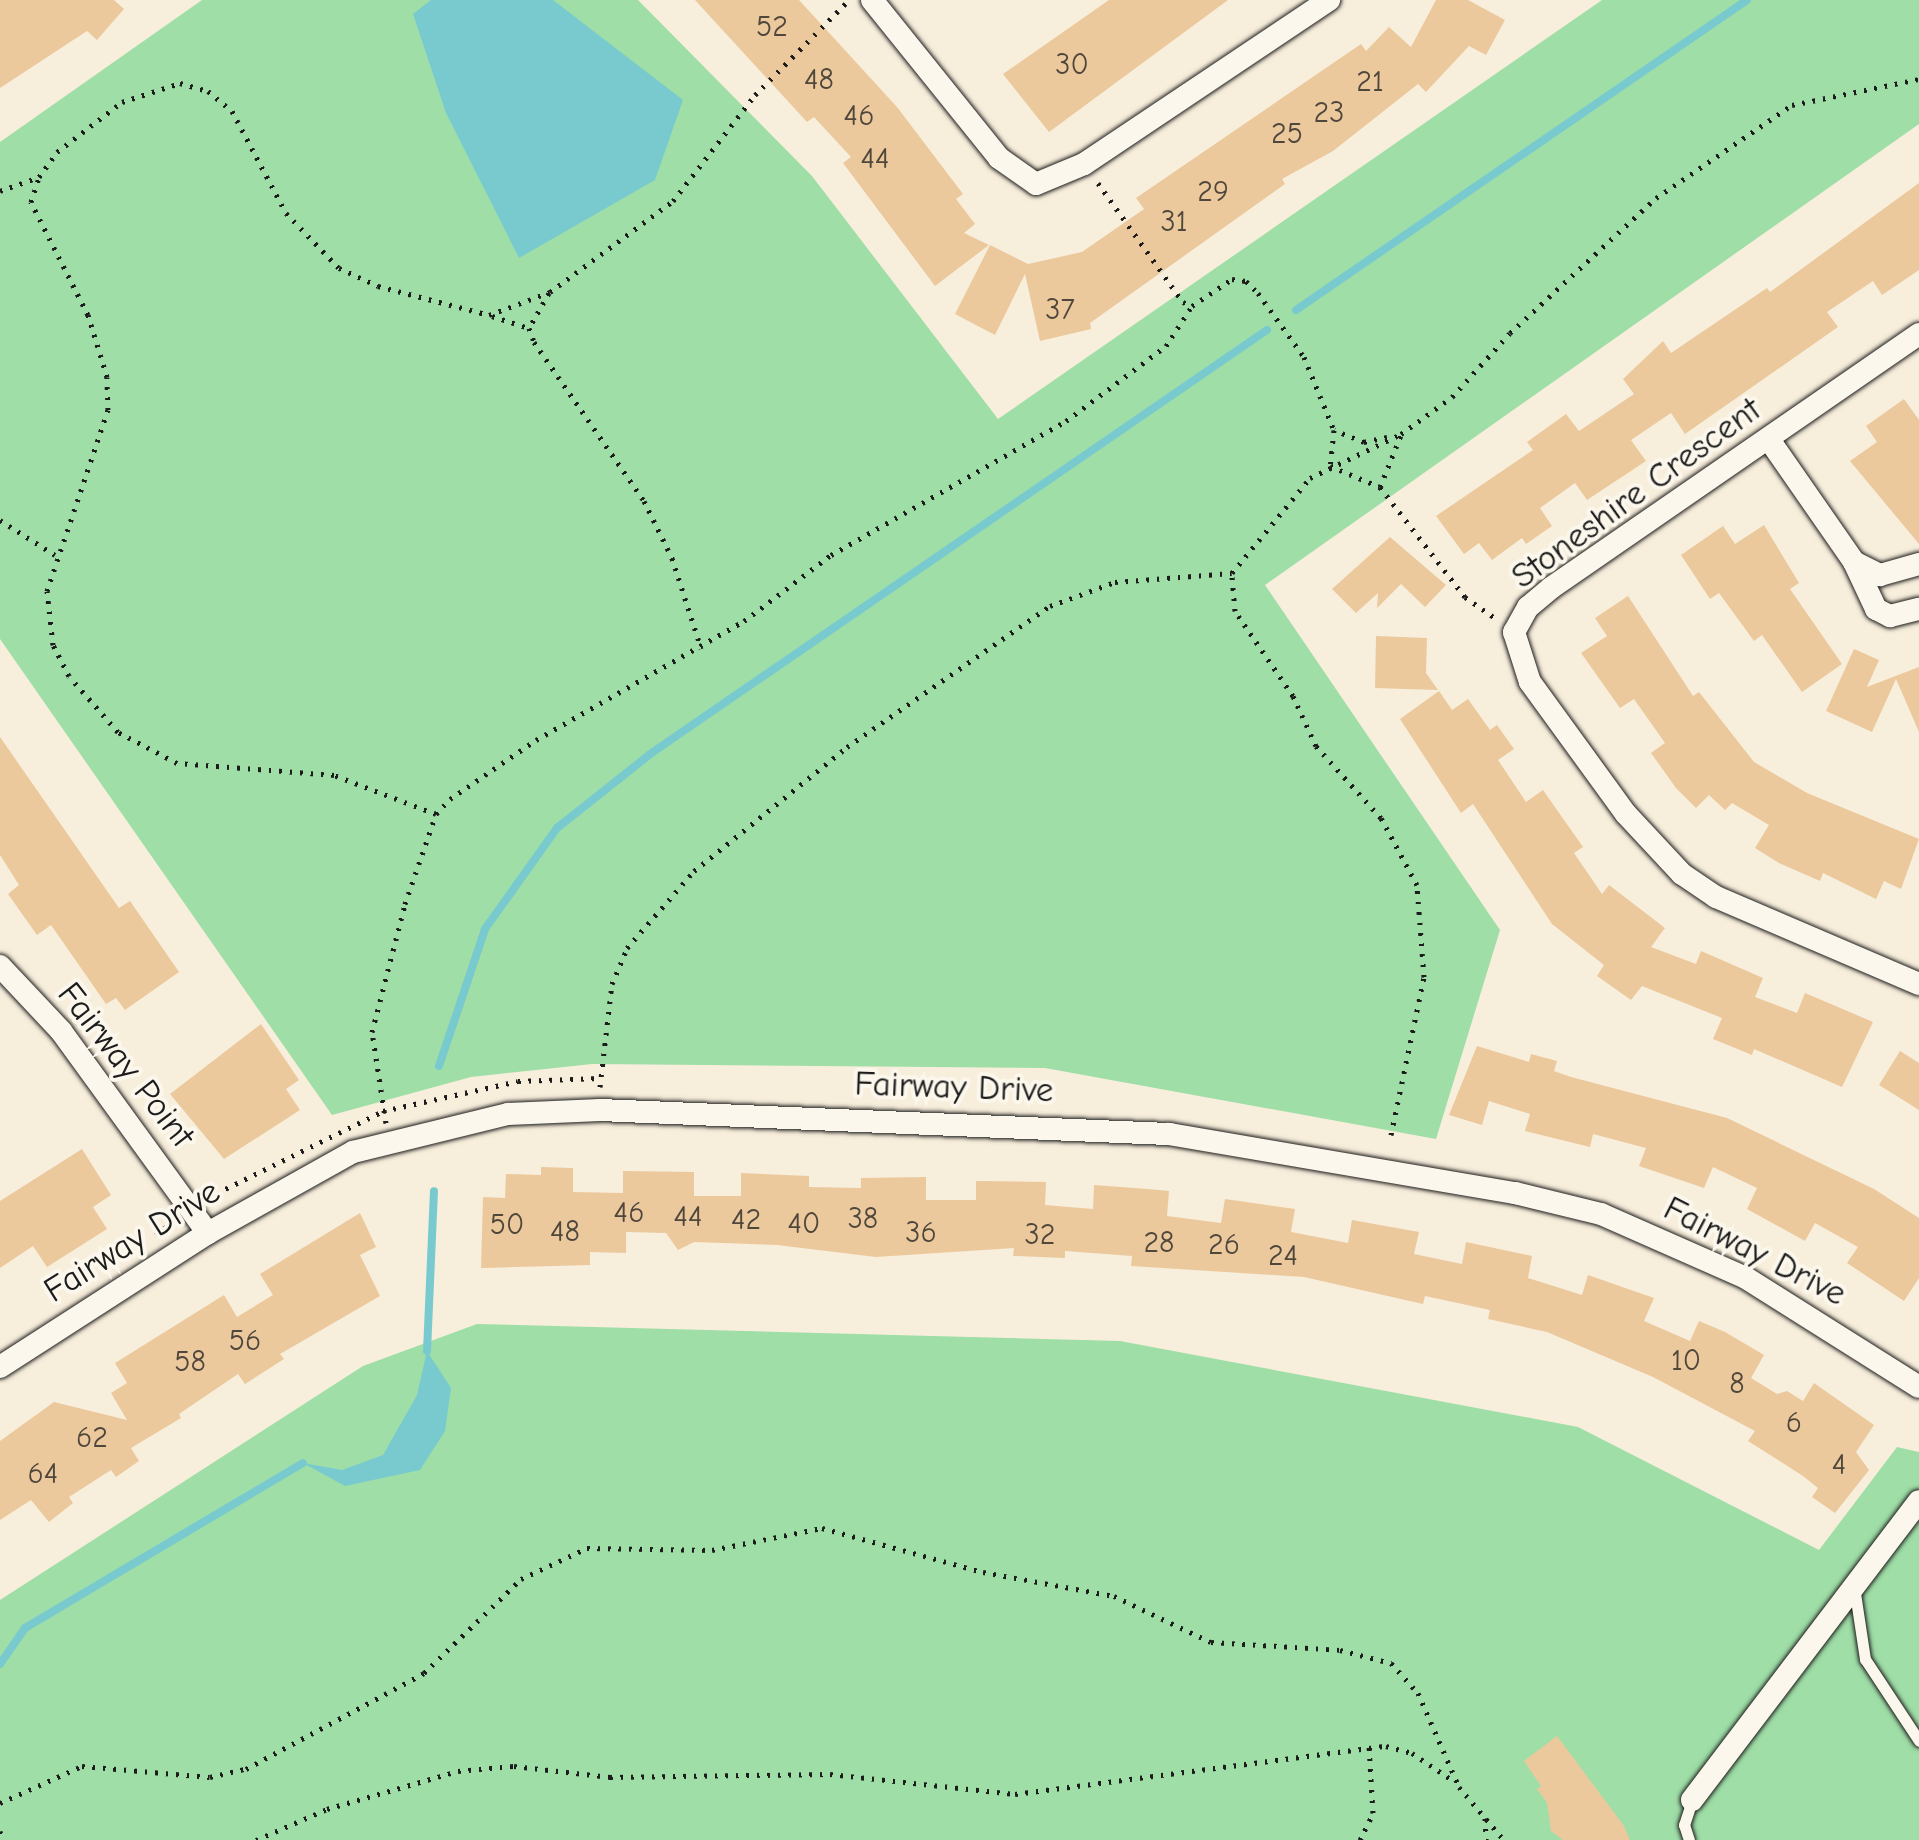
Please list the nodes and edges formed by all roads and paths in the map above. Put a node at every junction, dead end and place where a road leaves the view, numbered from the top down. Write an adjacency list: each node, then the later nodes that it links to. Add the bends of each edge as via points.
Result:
1 (849, 0): 8 (path, via 755,95 674,201)
2 (872, 0): 5 (street, via 1015,175 1036,184)
3 (1329, 0): 5 (street)
4 (1919, 79): 14 (path, via 1792,106 1758,126 1630,218 1452,397)
5 (1084, 164): 9 (path, via 1182,302)
6 (39, 177): 7 (path); 10 (path, via 58,152 122,102 180,82 232,111 286,214 339,268 378,286); 19 (path, via 32,202 88,315 108,377 108,410)
7 (0, 191)
8 (550, 292): 10 (path); 11 (path)
9 (1192, 306): 13 (path, via 1232,279 1246,281 1304,357); 25 (path, via 1166,346 1066,421 831,555)
10 (490, 315): 11 (path)
11 (530, 328): 25 (path, via 542,356 644,501 672,558)
12 (1919, 334): 15 (street, Stoneshire Crescent)
13 (1334, 430): 14 (path, via 1364,442); 16 (path)
14 (1401, 434): 16 (path); 17 (path)
15 (1770, 441): 20 (street); 24 (street, Stoneshire Crescent, via 1551,588 1528,607)
16 (1330, 466): 17 (path); 22 (path, via 1292,496 1277,525)
17 (1380, 487): 24 (path, via 1464,597)
18 (0, 520): 19 (path)
19 (55, 555): 26 (path, via 48,591 53,645 92,708 118,732 176,763 334,775)
20 (1854, 562): 21 (street, via 1880,575); 23 (street, via 1876,609 1890,616)
21 (1919, 564)
22 (1232, 573): 29 (path, via 1115,582 1050,606 847,746 694,871 643,922 612,984); 30 (path, via 1235,611 1293,696 1316,746 1381,818 1416,885 1424,977)
23 (1919, 610)
24 (1514, 632): 28 (street, Stoneshire Crescent, via 1530,682 1626,814 1682,874 1716,897)
25 (701, 648): 26 (path, via 536,740)
26 (436, 814): 31 (path, via 372,1032)
27 (0, 966): 32 (street, Fairway Point, via 61,1031)
28 (1919, 984)
29 (600, 1110): 31 (street, Fairway Drive, via 508,1114); 34 (street, Fairway Drive, via 1117,1129 1254,1144 1515,1193 1601,1214 1746,1278)
30 (1390, 1134)
31 (389, 1140): 32 (street, Fairway Drive, via 307,1174)
32 (208, 1233): 33 (street, Fairway Drive)
33 (0, 1368)
34 (1919, 1386)
35 (1919, 1501): 36 (street)
36 (1856, 1584): 37 (lane, via 1854,1620 1864,1659); 40 (street)
37 (1919, 1741)
38 (1368, 1746): 39 (path, via 1412,1753); 45 (path, via 1015,1794 830,1774 610,1777 514,1766 477,1769 327,1809); 46 (path, via 1374,1813)
39 (1459, 1787): 41 (path, via 1412,1682 1379,1657 1211,1642 1114,1596 983,1572 822,1528 712,1550 587,1548 521,1579 424,1672 246,1770 210,1777 82,1766); 42 (path)
40 (1692, 1800): 49 (lane, via 1684,1825)
41 (0, 1802)
42 (1485, 1818): 47 (path); 48 (path)
43 (0, 1831): 44 (path)
44 (2, 1840)
45 (256, 1840)
46 (1360, 1840)
47 (1486, 1840)
48 (1504, 1840)
49 (1689, 1840)

